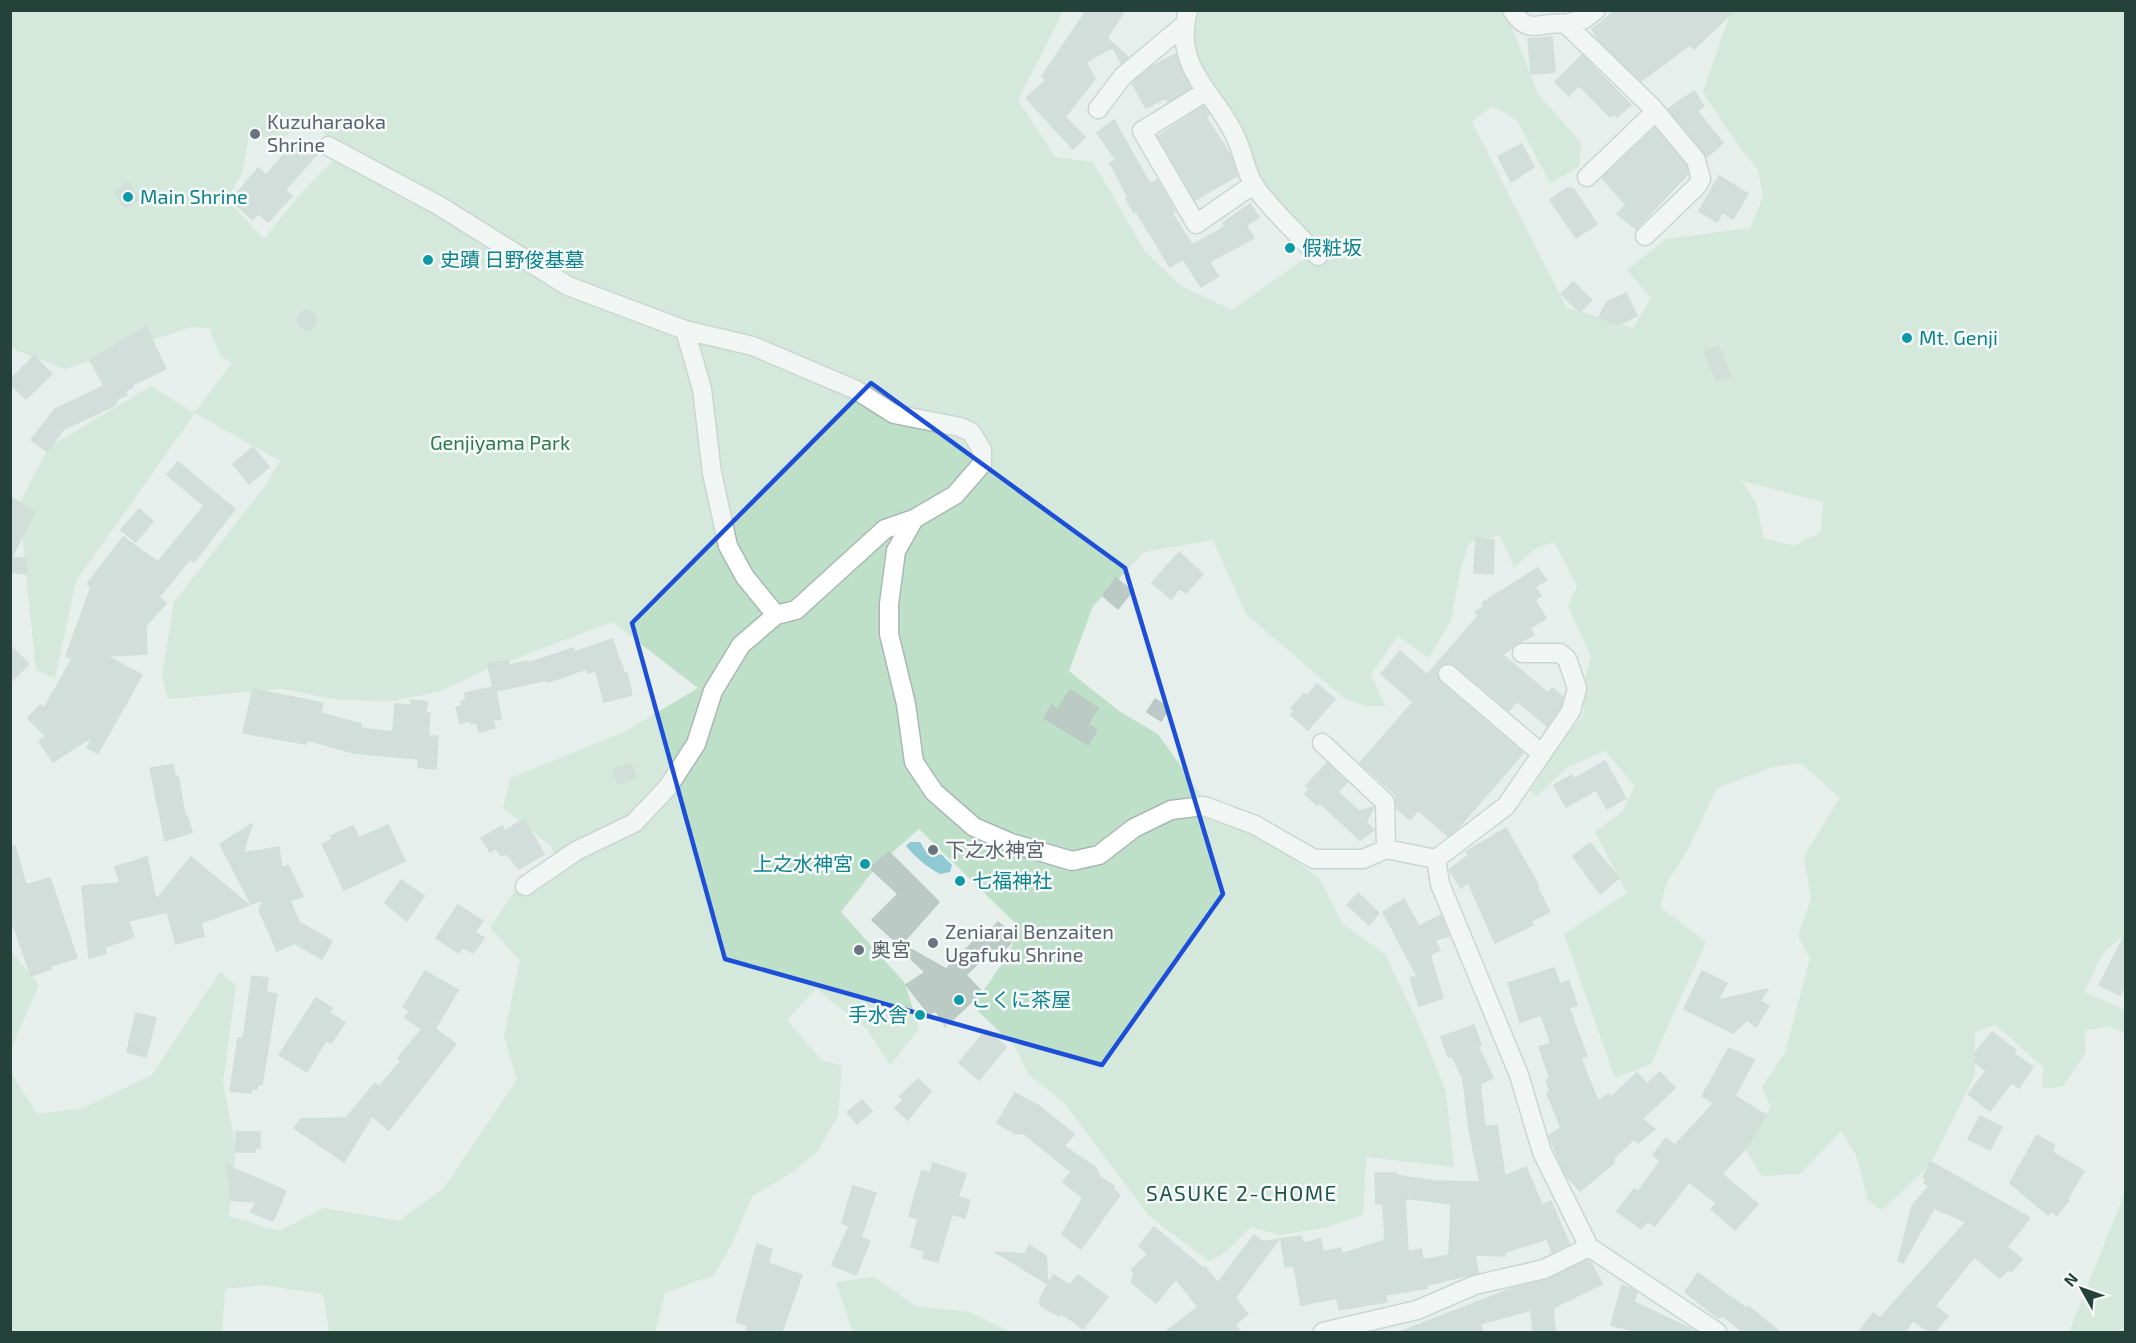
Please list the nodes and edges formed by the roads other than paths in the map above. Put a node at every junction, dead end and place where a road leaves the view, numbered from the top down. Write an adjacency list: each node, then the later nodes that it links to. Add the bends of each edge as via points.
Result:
1 (1512, 10): 4 (street, via 1522,25 1532,28 1551,22)
2 (1596, 10): 4 (street, via 1584,19)
3 (1186, 18): 5 (street, via 1188,61); 6 (street, via 1123,76)
4 (1566, 24): 7 (street)
5 (1205, 92): 10 (street, via 1236,136); 10 (street, via 1142,131 1196,224)
6 (1098, 109)
7 (1655, 112): 9 (street); 11 (street, via 1696,160 1701,179)
8 (328, 146): 13 (street, via 438,205 568,286)
9 (1587, 177)
10 (1254, 184): 12 (street)
11 (1645, 236)
12 (1318, 256)
13 (685, 330): 14 (street, via 753,346 856,390 894,414 960,426 971,432 982,450 982,464 955,495); 15 (street, via 702,389 712,473 728,546 745,577)
14 (914, 519): 15 (street, via 885,529 796,610); 20 (street, via 896,551 889,634 906,704 914,762 934,792 974,827 1072,861 1099,855 1134,828 1171,810 1204,806 1255,825 1314,859 1363,859)
15 (776, 615): 22 (street, via 741,645 713,691 696,744 668,787 634,824 576,851)
16 (1522, 653): 19 (street, via 1560,653 1567,659 1577,688 1571,711)
17 (1448, 674): 19 (street)
18 (1322, 743): 20 (street, via 1385,802)
19 (1542, 754): 21 (street, via 1506,806)
20 (1386, 849): 21 (street)
21 (1436, 859): 23 (street, via 1440,884 1519,1075 1542,1152)
22 (525, 886)
23 (1589, 1247): 24 (street, via 1544,1269 1475,1285 1417,1310); 25 (street)
24 (1323, 1332)
25 (1717, 1332)

